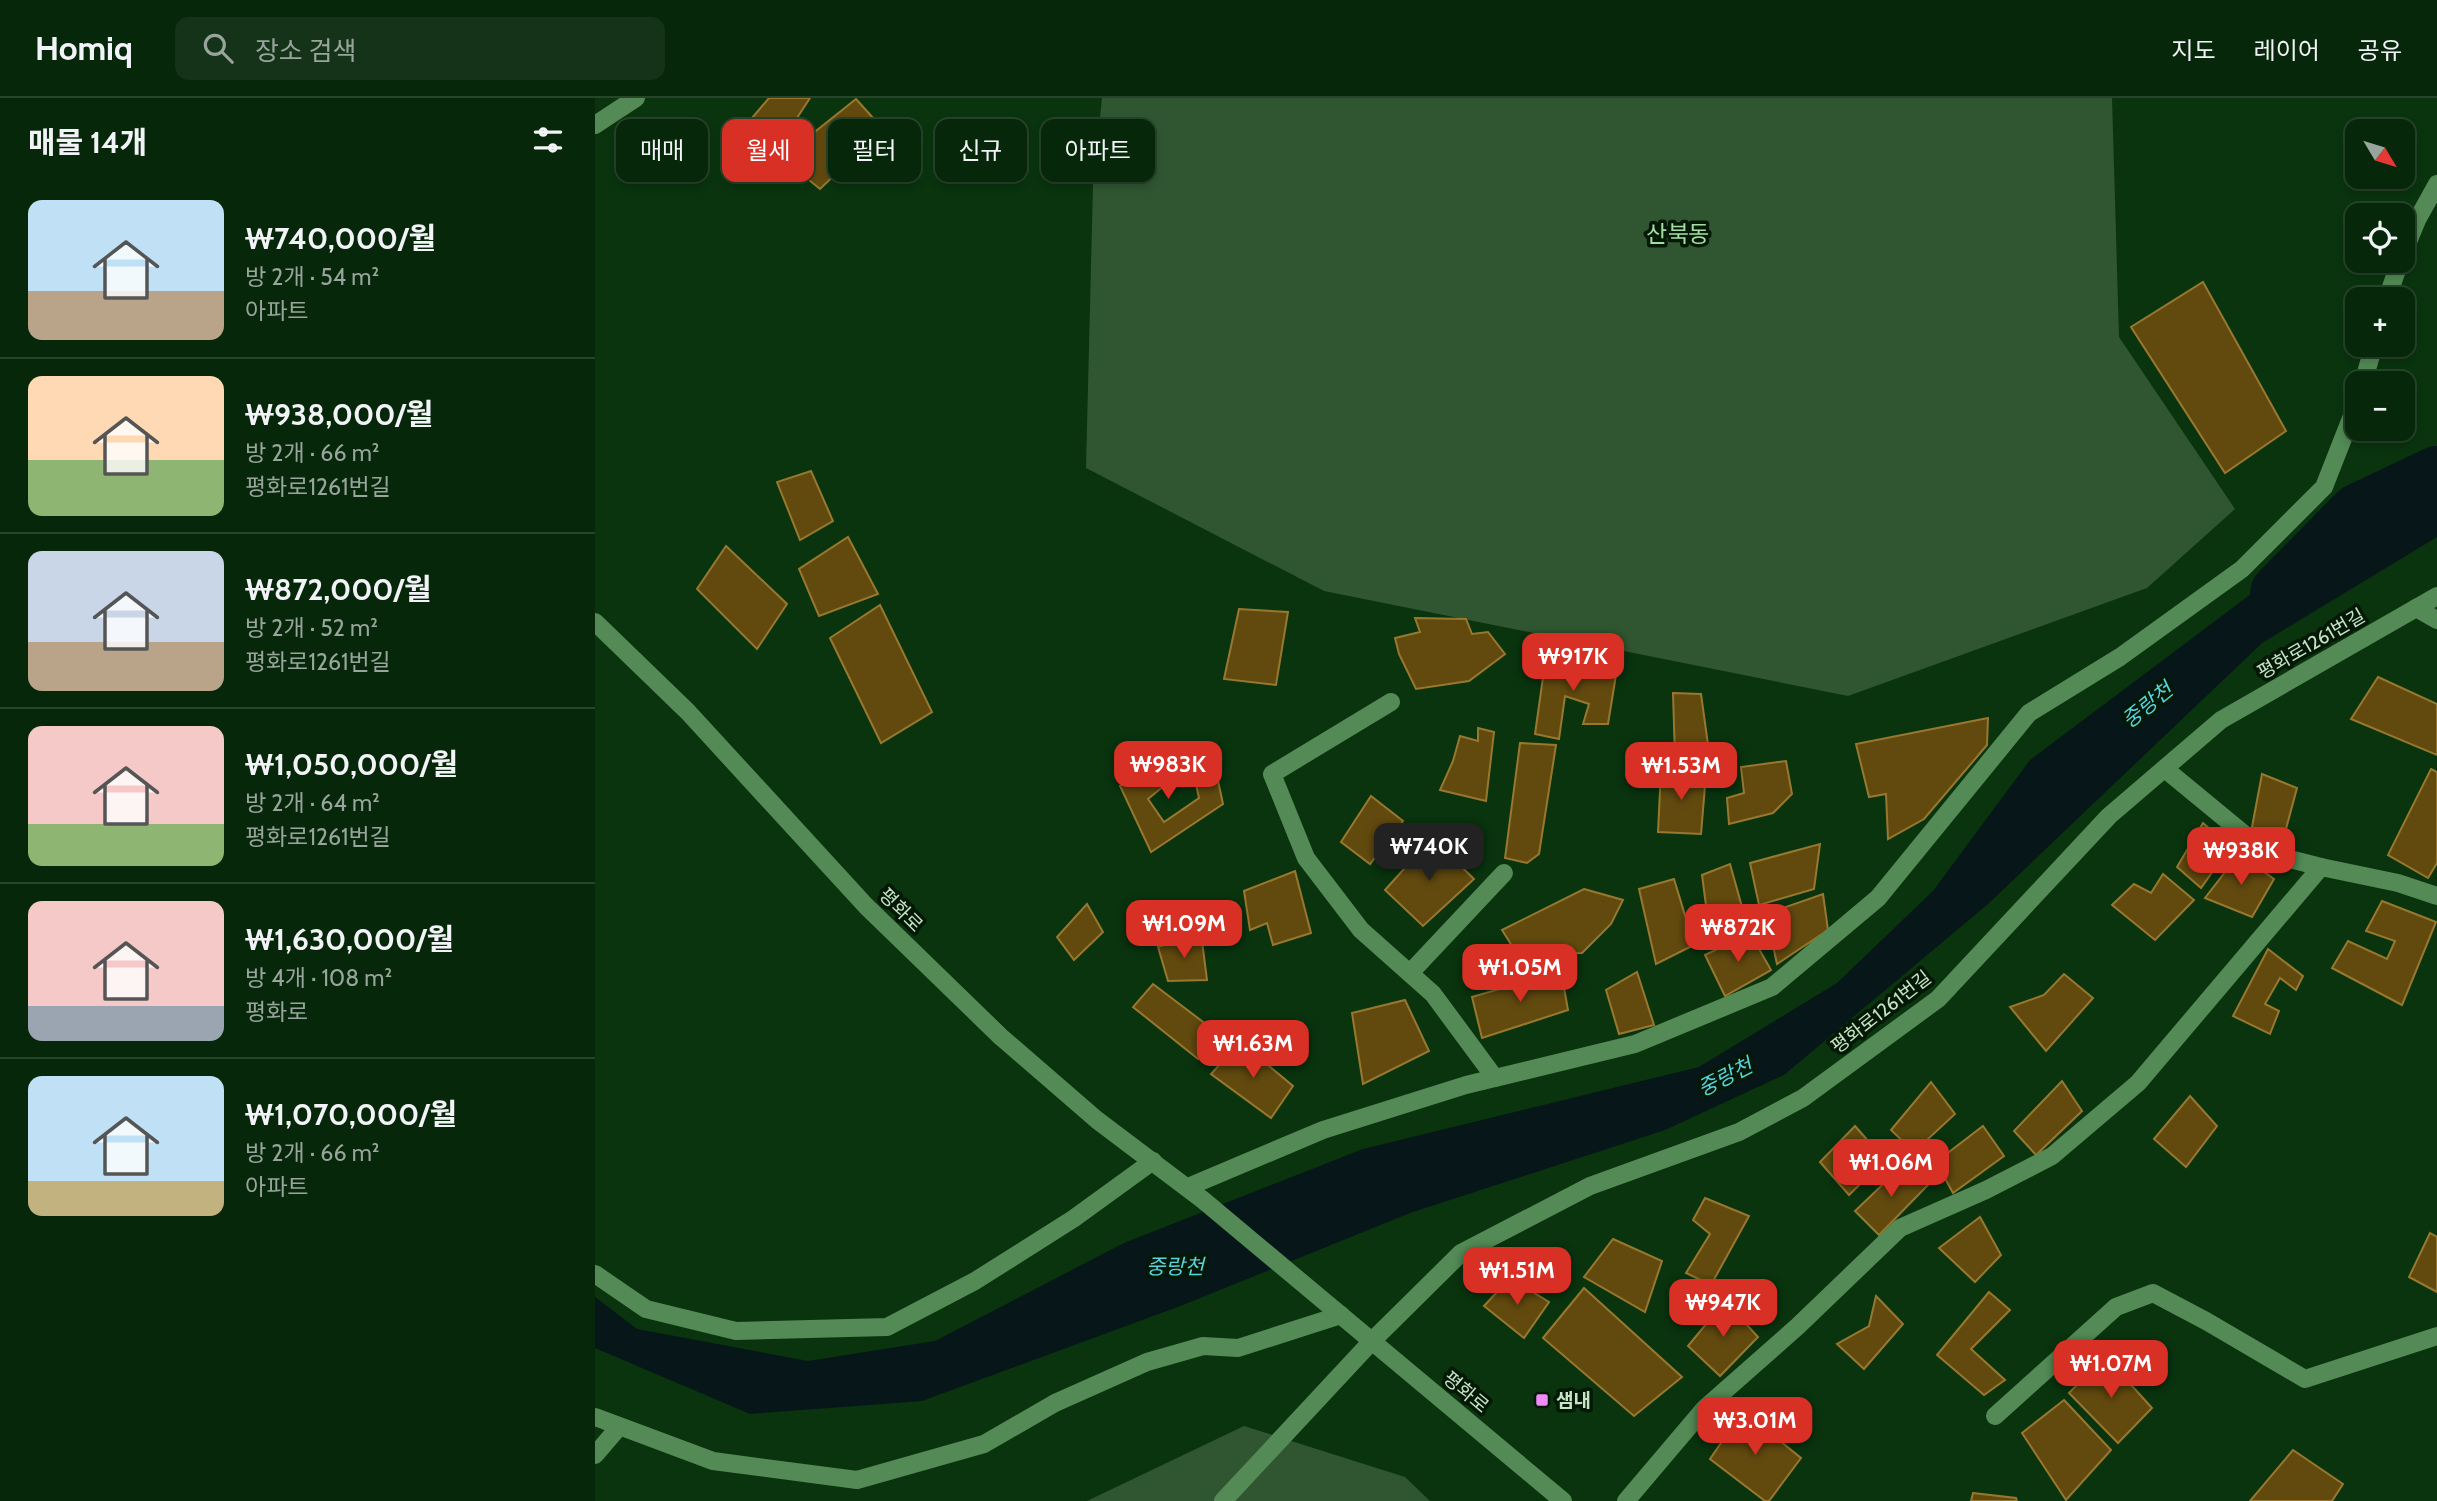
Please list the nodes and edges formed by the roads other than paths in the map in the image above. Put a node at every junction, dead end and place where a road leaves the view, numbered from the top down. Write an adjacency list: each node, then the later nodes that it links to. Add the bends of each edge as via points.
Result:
1 (636, 98): 2 (street)
2 (595, 125)
3 (2437, 184): 4 (street)
4 (2415, 225)
5 (2345, 434): 16 (street, via 2324,487 2242,569 2120,657 2029,713 1878,898 1772,987 1635,1044)
6 (2437, 596): 7 (street, 평화로1261번길)
7 (2416, 608): 8 (street); 11 (street, 평화로1261번길, via 2221,720)
8 (2437, 620)
9 (595, 622): 17 (street, 평화로, via 688,712 866,906 936,975 1097,1120)
10 (1391, 702): 15 (street, via 1272,774 1306,858 1361,930)
11 (2165, 769): 12 (street, via 2267,853); 22 (street, 평화로1261번길, via 2109,816 1938,999 1803,1098 1739,1132 1590,1185 1461,1253)
12 (2321, 867): 14 (street); 29 (street, via 2139,1083 2052,1156 1900,1228 1704,1409)
13 (1504, 873): 15 (street)
14 (2437, 896)
15 (1410, 973): 16 (street, via 1433,994)
16 (1495, 1078): 18 (street, via 1323,1130)
17 (1153, 1161): 18 (street, 평화로); 19 (street, via 975,1281 887,1327 736,1331 646,1309)
18 (1188, 1187): 20 (street, 평화로)
19 (595, 1275)
20 (1341, 1315): 22 (street, 평화로); 25 (street, via 1238,1348 1203,1346 1147,1362 1055,1403 984,1444 857,1480 713,1461)
21 (2437, 1336): 23 (street, via 2305,1379 2153,1293 2116,1307)
22 (1372, 1341): 27 (street, 평화로1261번길); 28 (street, 평화로)
23 (1995, 1416)
24 (595, 1417): 25 (street)
25 (619, 1427): 26 (street)
26 (595, 1455)
27 (1223, 1501)
28 (1563, 1501)
29 (1626, 1501)

